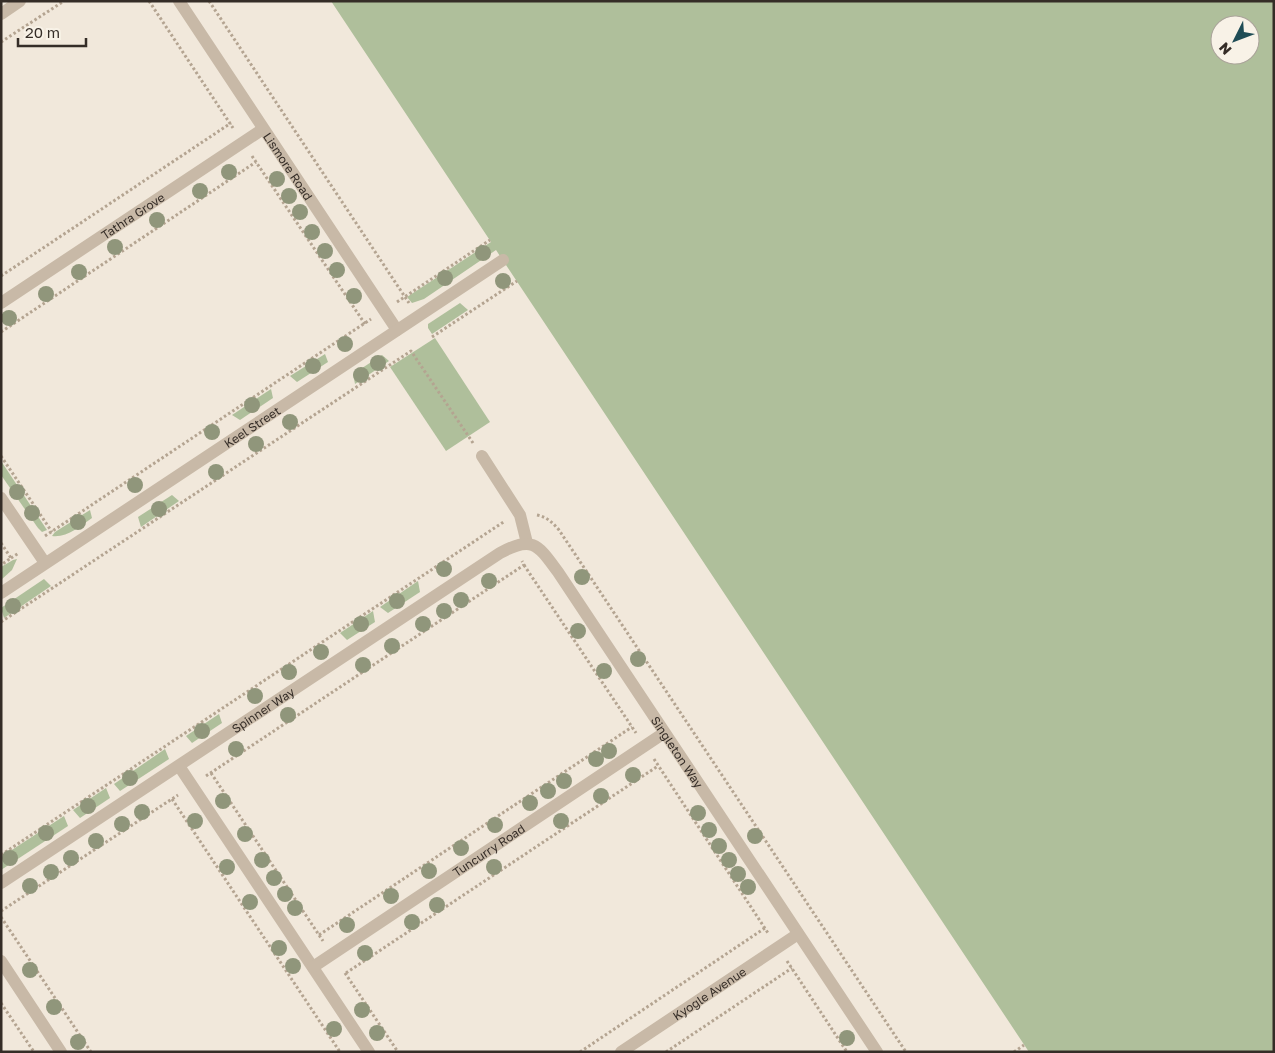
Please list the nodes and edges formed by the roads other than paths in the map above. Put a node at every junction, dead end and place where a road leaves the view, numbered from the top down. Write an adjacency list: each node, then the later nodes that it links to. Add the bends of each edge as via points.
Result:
1 (20, 1): 3 (street)
2 (179, 1): 4 (street, Lismore Road)
3 (1, 14)
4 (262, 129): 6 (street, Tathra Grove); 7 (street, Lismore Road)
5 (503, 260): 7 (street, Keel Street)
6 (1, 303)
7 (397, 330): 11 (street, Keel Street)
8 (482, 456): 10 (street, via 520,515)
9 (1, 498): 11 (street)
10 (527, 543): 13 (street, Singleton Way, via 540,548 558,572); 14 (street, Spinner Way, via 512,546 492,558)
11 (44, 563): 12 (street, Keel Street)
12 (1, 593)
13 (664, 733): 16 (street, Singleton Way); 18 (street, Tuncurry Road)
14 (179, 766): 15 (street, Spinner Way); 18 (street)
15 (1, 883)
16 (798, 934): 21 (street, Kyogle Avenue); 22 (street, Singleton Way)
17 (1, 961): 19 (street)
18 (313, 967): 20 (street)
19 (61, 1052)
20 (369, 1052)
21 (621, 1052)
22 (877, 1052)

